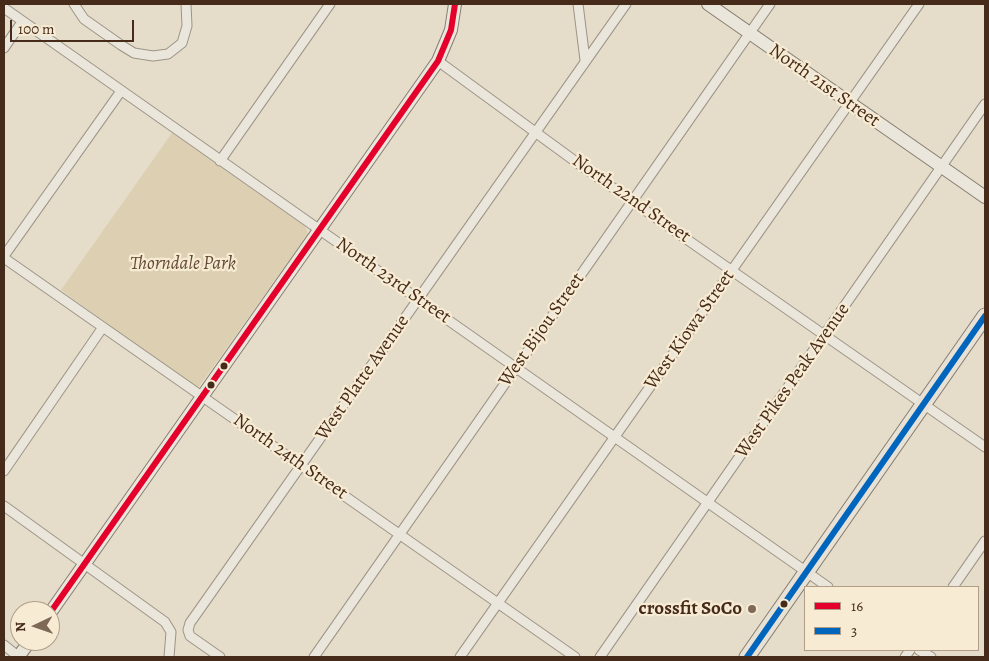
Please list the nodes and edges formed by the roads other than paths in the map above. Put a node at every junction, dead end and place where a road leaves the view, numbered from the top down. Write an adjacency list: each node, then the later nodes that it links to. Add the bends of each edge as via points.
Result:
1 (74, 4): 2 (street, via 84,19 121,45 134,53 153,56 168,54 182,43 187,26)
2 (186, 4)
3 (330, 4): 20 (street)
4 (455, 4): 15 (main road, via 451,30)
5 (578, 4): 14 (street)
6 (626, 4): 14 (street, West Platte Avenue)
7 (708, 4): 12 (main road, North 21st Street)
8 (770, 4): 12 (street, West Bijou Street)
9 (919, 4): 17 (street, West Kiowa Street)
10 (4, 8): 11 (street, North 23rd Street)
11 (22, 22): 13 (street); 16 (street, North 23rd Street)
12 (749, 34): 17 (main road, North 21st Street); 23 (street, West Bijou Street)
13 (4, 48)
14 (585, 60): 19 (street, West Platte Avenue)
15 (438, 62): 19 (street, North 22nd Street); 24 (main road)
16 (121, 91): 20 (street, North 23rd Street); 25 (street)
17 (849, 103): 21 (main road, North 21st Street); 26 (street, West Kiowa Street)
18 (985, 104): 21 (street, West Pikes Peak Avenue)
19 (535, 132): 23 (street, North 22nd Street); 27 (street, West Platte Avenue)
20 (220, 161): 24 (street, North 23rd Street)
21 (942, 166): 22 (main road, North 21st Street); 30 (street, West Pikes Peak Avenue)
22 (985, 197)
23 (634, 201): 26 (street, North 22nd Street); 31 (street, West Bijou Street)
24 (320, 230): 27 (street, North 23rd Street); 32 (main road)
25 (4, 257): 29 (street, North 24th Street)
26 (733, 270): 30 (street, North 22nd Street); 34 (street, West Kiowa Street)
27 (418, 299): 31 (street, North 23rd Street); 36 (street, West Platte Avenue)
28 (985, 316): 33 (main road)
29 (103, 327): 32 (street, North 24th Street); 37 (street)
30 (825, 334): 33 (street, North 22nd Street); 38 (street, West Pikes Peak Avenue)
31 (516, 366): 34 (street, North 23rd Street, via 564,404); 40 (street, West Bijou Street)
32 (202, 397): 36 (street, North 24th Street); 42 (main road)
33 (923, 404): 35 (street, North 22nd Street); 43 (main road)
34 (614, 437): 38 (street, North 23rd Street); 47 (street, West Kiowa Street)
35 (985, 447)
36 (302, 465): 40 (street, North 24th Street); 51 (street, West Platte Avenue, via 190,623 190,636)
37 (4, 471)
38 (708, 502): 43 (street, North 23rd Street); 55 (street, West Pikes Peak Avenue)
39 (4, 506): 42 (street)
40 (400, 534): 47 (street, North 24th Street); 52 (street, West Bijou Street)
41 (985, 541): 45 (street)
42 (86, 563): 46 (main road); 50 (street, via 165,622 171,632)
43 (806, 572): 44 (street, North 23rd Street); 56 (main road)
44 (827, 586)
45 (954, 586)
46 (59, 601)
47 (498, 604): 53 (street, West Kiowa Street); 54 (street, North 24th Street)
48 (4, 645): 49 (street)
49 (18, 657)
50 (169, 657)
51 (220, 657)
52 (314, 657)
53 (460, 657)
54 (575, 657)
55 (600, 657)
56 (747, 657)

